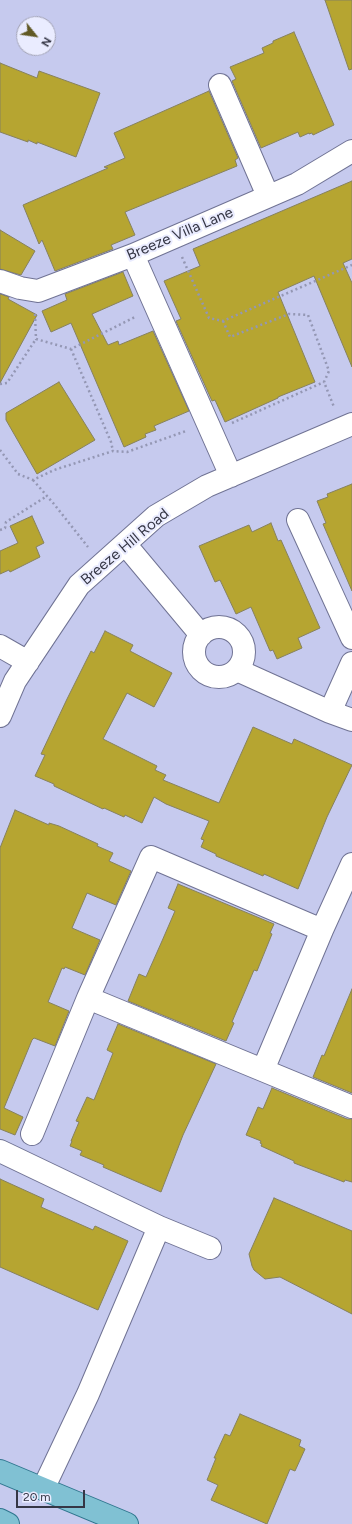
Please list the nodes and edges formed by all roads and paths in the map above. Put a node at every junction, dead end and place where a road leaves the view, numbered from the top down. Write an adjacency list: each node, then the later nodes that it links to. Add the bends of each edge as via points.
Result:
1 (220, 85): 3 (street)
2 (352, 151): 3 (street, Breeze Villa Lane, via 297,184)
3 (268, 196): 4 (street, Breeze Villa Lane)
4 (174, 237): 5 (street, Breeze Villa Lane); 10 (path, via 209,318)
5 (133, 255): 8 (street, Breeze Villa Lane); 9 (street)
6 (352, 265): 10 (path)
7 (0, 281): 8 (street)
8 (34, 291): 11 (path)
9 (156, 306): 12 (path); 16 (street)
10 (223, 321): 13 (path, via 230,337 289,314 308,315 329,371)
11 (36, 339): 12 (path); 14 (path, via 7,383)
12 (71, 349): 18 (path)
13 (324, 382): 15 (path); 16 (path)
14 (0, 384)
15 (347, 426): 19 (street, Breeze Hill Road)
16 (209, 428): 18 (path, via 127,452); 19 (street)
17 (0, 450): 20 (path, via 18,474)
18 (113, 451): 20 (path, via 54,470)
19 (231, 476): 24 (street, Breeze Hill Road, via 207,486 156,516)
20 (33, 480): 21 (path)
21 (47, 496): 23 (path, via 6,522); 25 (path)
22 (298, 520): 27 (street)
23 (0, 530)
24 (125, 544): 25 (street, Breeze Hill Road); 26 (street)
25 (101, 565): 29 (street, Breeze Hill Road, via 79,585)
26 (201, 635): 31 (street, via 194,650 198,666 204,673 220,678); 31 (street, via 215,628 230,630 237,634 244,648 244,657)
27 (352, 638)
28 (0, 646): 29 (street)
29 (28, 662): 33 (street, Breeze Hill Road, via 15,681)
30 (352, 663): 32 (street)
31 (237, 670): 32 (street)
32 (330, 712): 34 (street)
33 (0, 716)
34 (352, 720)
35 (352, 864): 36 (street)
36 (322, 930): 37 (street, via 151,857); 38 (street)
37 (88, 998): 38 (street); 40 (street)
38 (263, 1070): 39 (street)
39 (352, 1107)
40 (32, 1134)
41 (0, 1151): 42 (street)
42 (159, 1227): 43 (street); 45 (street, via 88,1394)
43 (210, 1248)
44 (0, 1471): 45 (main road)
45 (43, 1490): 48 (main road)
46 (0, 1520): 47 (main road)
47 (8, 1524)
48 (127, 1524)

